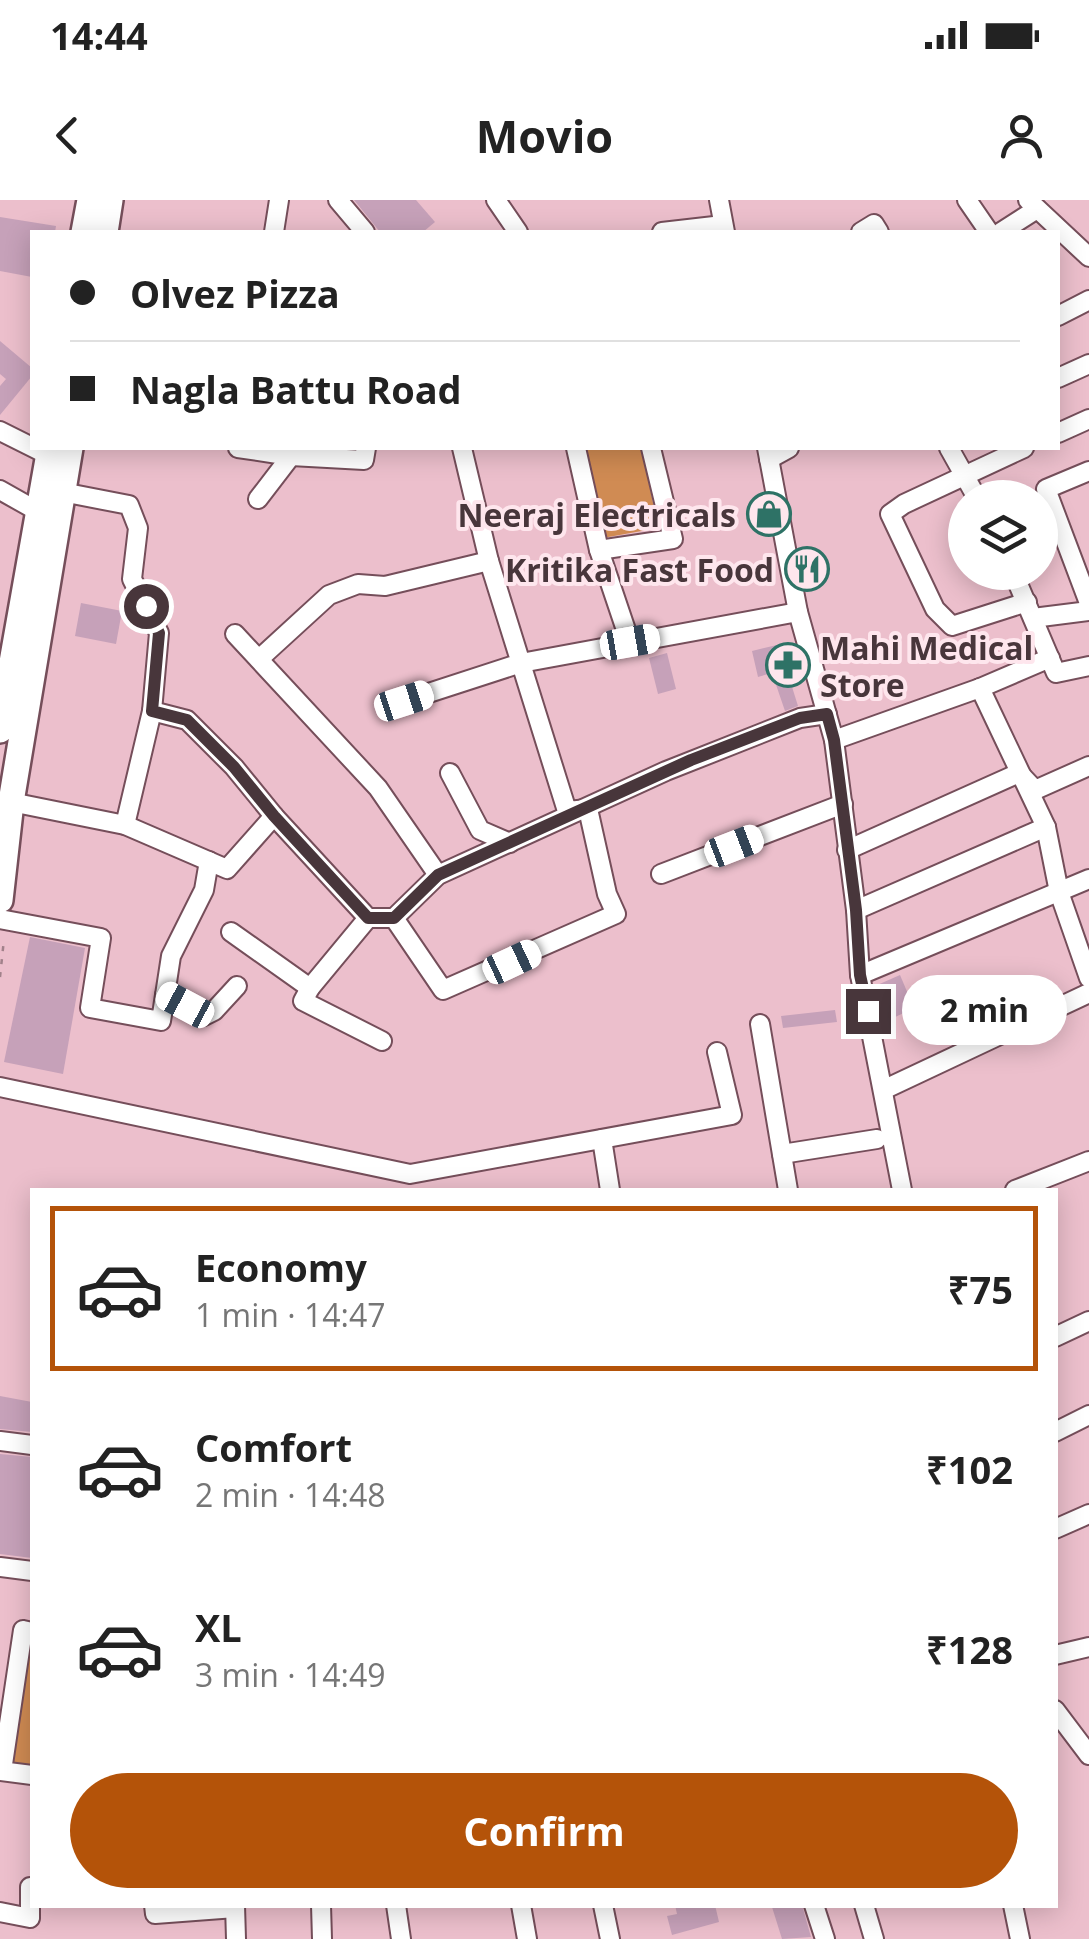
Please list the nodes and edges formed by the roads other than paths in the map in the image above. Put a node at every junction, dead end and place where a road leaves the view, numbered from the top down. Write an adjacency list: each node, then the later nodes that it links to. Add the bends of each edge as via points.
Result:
1 (90, 200): 10 (highway)
2 (110, 200): 11 (highway)
3 (279, 200): 12 (street)
4 (338, 200): 13 (street)
5 (496, 200): 14 (street)
6 (719, 200): 9 (street)
7 (967, 200): 15 (street)
8 (1032, 205): 16 (street); 17 (street)
9 (724, 229)
10 (84, 230)
11 (104, 230)
12 (274, 230)
13 (363, 230)
14 (517, 230)
15 (987, 230)
16 (1003, 230)
17 (1059, 230)
18 (1060, 231): 19 (street)
19 (1089, 257)
20 (1089, 300): 21 (street)
21 (1060, 315)
22 (1089, 364): 23 (street)
23 (1060, 377)
24 (1089, 418): 26 (street)
25 (0, 431): 27 (street)
26 (1060, 431)
27 (30, 441)
28 (56, 450): 42 (highway); 44 (highway)
29 (251, 450): 37 (street)
30 (366, 450): 37 (street, via 364,460)
31 (462, 450): 46 (street)
32 (576, 450): 45 (street)
33 (652, 450): 45 (street, via 673,539)
34 (950, 450): 39 (street)
35 (1019, 450): 39 (street)
36 (768, 453): 50 (street)
37 (290, 456): 43 (street)
38 (1089, 472): 48 (street, via 1046,488)
39 (965, 474): 40 (street); 49 (street, via 890,514 935,609 952,626)
40 (968, 480)
41 (0, 490): 44 (street)
42 (62, 492): 59 (street, via 129,505 138,528 132,578 159,633); 66 (highway)
43 (258, 499)
44 (39, 512): 61 (highway)
45 (600, 550): 52 (street)
46 (489, 561): 54 (street, via 385,586 358,584 329,596); 55 (street)
47 (1021, 590): 49 (street)
48 (1088, 600): 49 (street)
49 (1030, 610): 53 (street)
50 (798, 612): 52 (street); 60 (street)
51 (235, 634): 54 (street)
52 (630, 642): 55 (street)
53 (1050, 658): 56 (street, via 1056,673); 57 (street)
54 (259, 660): 76 (street, via 378,788)
55 (520, 663): 58 (street); 68 (street, via 568,811)
56 (1089, 666)
57 (980, 688): 62 (street); 64 (street)
58 (404, 701)
59 (152, 711): 69 (street, via 187,720); 70 (street)
60 (827, 714): 62 (street); 68 (street, via 661,765)
61 (0, 730)
62 (834, 740): 67 (street)
63 (1089, 766): 64 (street, via 1035,790)
64 (1020, 772): 71 (street); 73 (street)
65 (450, 773): 72 (street, via 480,830)
66 (11, 802): 70 (street); 79 (highway)
67 (843, 804): 73 (street); 75 (street)
68 (588, 809): 72 (street); 82 (street, via 616,914 443,990)
69 (274, 816): 74 (street, via 228,869); 81 (street)
70 (125, 825): 74 (street)
71 (1046, 828): 78 (street); 80 (street)
72 (510, 844): 76 (street)
73 (847, 850): 80 (street)
74 (209, 861): 90 (street, via 204,890 171,956)
75 (661, 874)
76 (438, 875): 82 (street)
77 (1089, 879): 78 (street)
78 (1059, 892): 85 (street); 86 (street)
79 (0, 900)
80 (856, 910): 85 (street)
81 (368, 918): 82 (street); 88 (street)
82 (394, 918)
83 (0, 919): 90 (street, via 101,938 90,1008 161,1021)
84 (231, 932): 88 (street)
85 (860, 975): 95 (street)
86 (1089, 978)
87 (237, 986): 90 (street, via 204,1016)
88 (310, 988): 92 (street, via 303,1001)
89 (1089, 993): 95 (street)
90 (165, 994)
91 (760, 1024): 98 (street)
92 (382, 1041)
93 (717, 1052): 97 (street, via 732,1115)
94 (0, 1087): 100 (street)
95 (883, 1090): 103 (street)
96 (877, 1138): 98 (street)
97 (602, 1139): 100 (street); 101 (street)
98 (782, 1154): 102 (street)
99 (1089, 1161): 104 (street)
100 (412, 1182)
101 (610, 1188)
102 (788, 1188)
103 (902, 1188)
104 (1020, 1188)
105 (1089, 1322): 106 (street)
106 (1058, 1336)
107 (1089, 1415): 108 (street)
108 (1058, 1430)
109 (0, 1441): 110 (street)
110 (30, 1445)
111 (1089, 1514): 112 (street)
112 (1058, 1528)
113 (0, 1567): 114 (street)
114 (30, 1571)
115 (30, 1632): 120 (street, via 23,1630)
116 (1089, 1648): 117 (street)
117 (1058, 1654)
118 (1058, 1714): 119 (street)
119 (1089, 1756)
120 (1, 1771): 121 (street)
121 (30, 1775)
122 (30, 1887): 133 (street, via 30,1918)
123 (154, 1908): 124 (street, via 154,1914)
124 (224, 1908)
125 (236, 1908): 134 (street)
126 (321, 1908): 135 (street)
127 (397, 1908): 136 (street)
128 (522, 1908): 137 (street)
129 (604, 1908): 138 (street)
130 (815, 1908): 139 (street)
131 (865, 1908): 140 (street)
132 (1015, 1908): 141 (street)
133 (0, 1912)
134 (236, 1939)
135 (322, 1939)
136 (402, 1939)
137 (527, 1939)
138 (610, 1939)
139 (825, 1939)
140 (874, 1939)
141 (1020, 1939)

